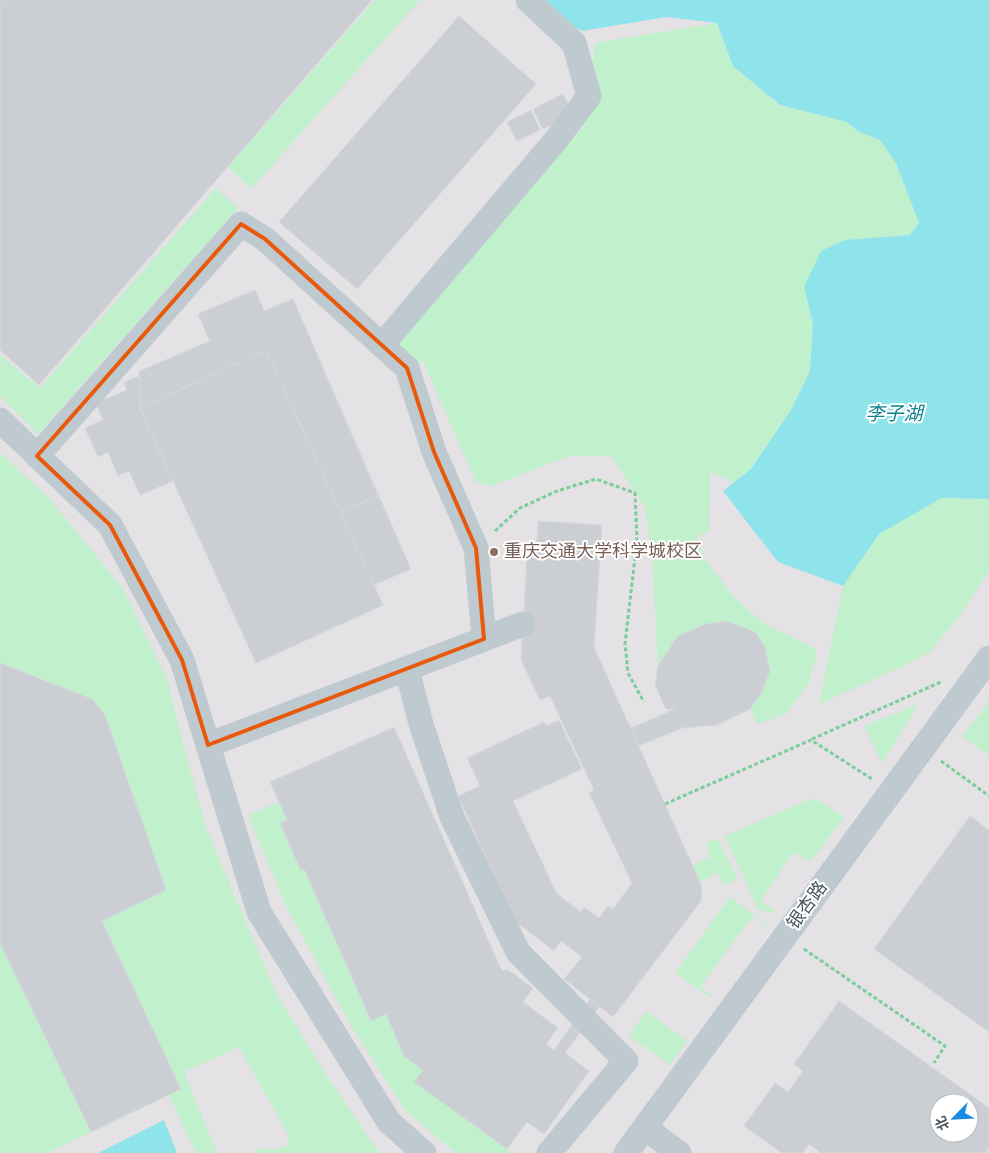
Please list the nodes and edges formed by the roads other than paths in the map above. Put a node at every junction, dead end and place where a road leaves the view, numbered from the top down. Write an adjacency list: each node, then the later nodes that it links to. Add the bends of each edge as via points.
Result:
1 (528, 0): 2 (street, via 574,43 588,96 556,140)
2 (382, 345): 4 (street, via 265,239 241,224); 6 (street, via 407,368 434,452 476,548)
3 (0, 420): 4 (street)
4 (37, 456): 9 (street, via 110,526 182,660)
5 (523, 624): 6 (street)
6 (484, 640): 8 (street)
7 (989, 658): 10 (street, 银杏路)
8 (407, 669): 9 (street); 12 (street, via 421,724 452,817 518,952 626,1061)
9 (208, 745): 11 (street, via 259,912 389,1122)
10 (645, 1128): 13 (street, 银杏路); 14 (street)
11 (424, 1153)
12 (549, 1153)
13 (626, 1153)
14 (679, 1153)

